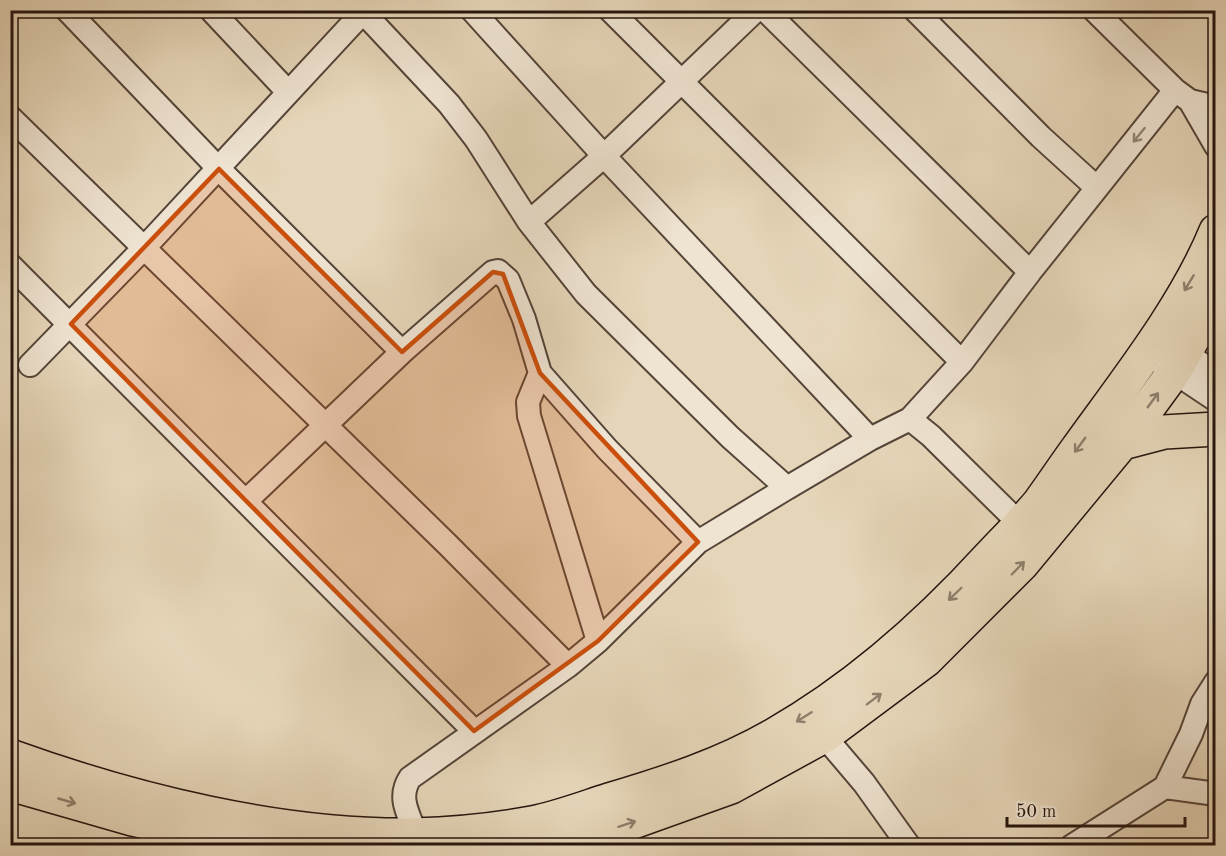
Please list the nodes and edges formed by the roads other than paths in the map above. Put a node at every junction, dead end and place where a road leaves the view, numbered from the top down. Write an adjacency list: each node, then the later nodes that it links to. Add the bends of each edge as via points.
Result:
1 (67, 10): 17 (street)
2 (211, 10): 11 (street)
3 (472, 10): 16 (street)
4 (610, 10): 10 (street)
5 (756, 10): 10 (street)
6 (765, 10): 23 (street)
7 (915, 10): 18 (street)
8 (1094, 10): 12 (street)
9 (363, 11): 11 (street); 19 (street, via 449,104)
10 (683, 81): 16 (street); 28 (street)
11 (288, 92): 17 (street)
12 (1183, 95): 13 (street); 15 (street); 18 (street, one-way to 18)
13 (1215, 106)
14 (10, 117): 21 (street)
15 (1215, 146)
16 (604, 156): 19 (street); 36 (street)
17 (219, 169): 21 (street); 26 (street)
18 (1097, 188): 23 (street)
19 (529, 222): 38 (street, via 585,294)
20 (1215, 231): 27 (main road, one-way to 27, via 1194,275)
21 (145, 247): 25 (street); 34 (street)
22 (10, 265): 25 (street)
23 (1030, 272): 28 (street)
24 (1215, 298): 27 (main road)
25 (71, 324): 29 (street); 39 (street)
26 (402, 352): 30 (street, via 498,271 508,280); 34 (street)
27 (1166, 353): 31 (street); 32 (street); 37 (main road, one-way to 27); 40 (main road, one-way to 40)
28 (962, 362): 33 (street)
29 (30, 365)
30 (540, 373): 41 (street); 42 (street, via 528,402 529,416)
31 (1215, 375)
32 (1215, 400)
33 (910, 419): 36 (street); 40 (street)
34 (326, 427): 39 (street); 43 (street)
35 (1215, 429): 37 (main road, via 1164,432)
36 (870, 440): 38 (street)
37 (1122, 443): 46 (main road, one-way to 37, via 926,660 1022,564)
38 (786, 488): 41 (street)
39 (246, 501): 45 (street)
40 (1020, 524): 51 (main road, one-way to 51, via 922,625 823,705 772,736 723,761 662,784 533,823)
41 (698, 542): 42 (street)
42 (598, 641): 43 (street)
43 (567, 666): 45 (street)
44 (1215, 682): 49 (street)
45 (474, 731): 51 (street, via 418,771 404,787 402,795)
46 (824, 736): 53 (main road, one-way to 46, via 622,826 731,787); 54 (street)
47 (10, 756): 51 (main road, via 59,774 206,812 297,827)
48 (10, 784): 52 (main road, one-way to 52, via 132,819)
49 (1165, 787): 50 (street); 55 (street)
50 (1215, 794)
51 (416, 835)
52 (252, 846)
53 (550, 846)
54 (909, 846)
55 (1072, 846)

